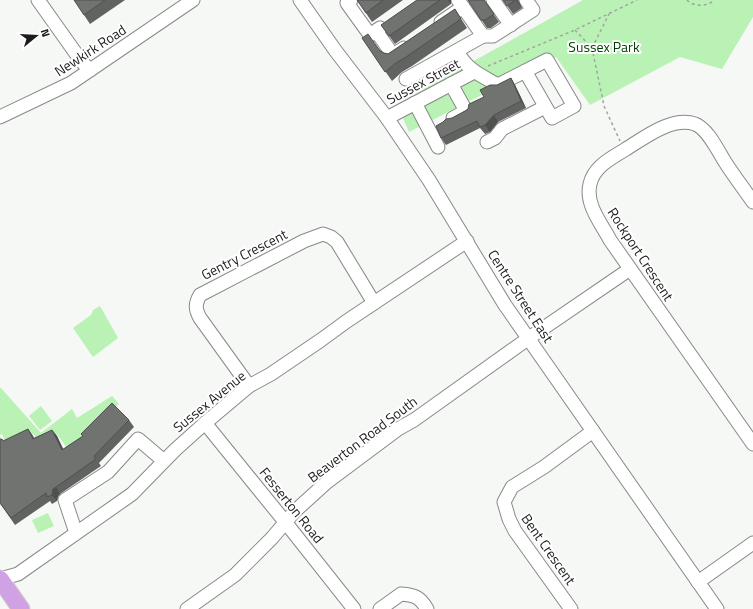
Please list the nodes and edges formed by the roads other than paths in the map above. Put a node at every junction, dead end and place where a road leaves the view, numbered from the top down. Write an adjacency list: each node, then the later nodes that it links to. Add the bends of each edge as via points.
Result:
1 (193, 0): 8 (street, Newkirk Road)
2 (300, 0): 24 (street, Centre Street East)
3 (352, 0): 12 (street, via 347,3 370,35)
4 (493, 0): 10 (street)
5 (526, 0): 10 (street, via 533,10)
6 (36, 1): 16 (street)
7 (461, 3): 11 (street); 13 (street)
8 (176, 5): 16 (street, Newkirk Road)
9 (389, 22): 12 (street)
10 (510, 25): 13 (street, via 493,36)
11 (431, 29)
12 (376, 31): 14 (street, via 394,55)
13 (484, 36): 15 (street)
14 (412, 42)
15 (457, 51): 18 (street); 19 (street)
16 (90, 70): 23 (street, Newkirk Road, via 71,83)
17 (525, 71): 18 (street, via 498,85); 22 (street); 22 (street, via 547,60 574,106 552,118)
18 (474, 72): 20 (street, Sussex Street)
19 (406, 79)
20 (451, 84): 21 (street, Sussex Street); 25 (street, via 466,111)
21 (414, 103): 24 (street, Sussex Street); 27 (street, via 434,127)
22 (545, 107): 26 (street, via 502,129 495,138)
23 (0, 117)
24 (387, 118): 29 (street, Centre Street East)
25 (453, 118)
26 (487, 142)
27 (438, 147)
28 (753, 202): 30 (street, Rockport Crescent, via 711,138 696,124 678,123 647,135 610,158 597,170 590,184 590,205)
29 (467, 241): 31 (street, Sussex Avenue); 32 (street, Centre Street East, via 504,304)
30 (630, 269): 32 (street, Beaverton Road South); 36 (street, Rockport Crescent)
31 (374, 303): 33 (street, Sussex Avenue, via 283,366); 33 (street, Gentry Crescent, via 337,242 323,234 304,241 200,295 196,309 200,318)
32 (529, 338): 35 (street, Centre Street East); 38 (street, Beaverton Road South, via 327,482)
33 (249, 386): 34 (street, Sussex Avenue)
34 (205, 423): 37 (street, Sussex Avenue); 38 (street, Fesserton Road)
35 (593, 431): 42 (street, Centre Street East); 48 (street, Bent Crescent, via 544,467 512,486 504,502 515,531)
36 (753, 444)
37 (164, 461): 39 (street, Sussex Avenue, via 132,494); 39 (street, via 138,439 108,472 65,500)
38 (286, 522): 44 (street, Beaverton Road South, via 235,575); 45 (street, Fesserton Road)
39 (76, 533): 41 (street, Sussex Avenue, via 16,576)
40 (753, 543): 42 (street)
41 (0, 579): 43 (main road)
42 (698, 582): 49 (street, Centre Street East)
43 (21, 609)
44 (187, 609)
45 (354, 609)
46 (380, 609): 47 (street, via 401,594 422,600)
47 (427, 609)
48 (571, 609)
49 (717, 609)

